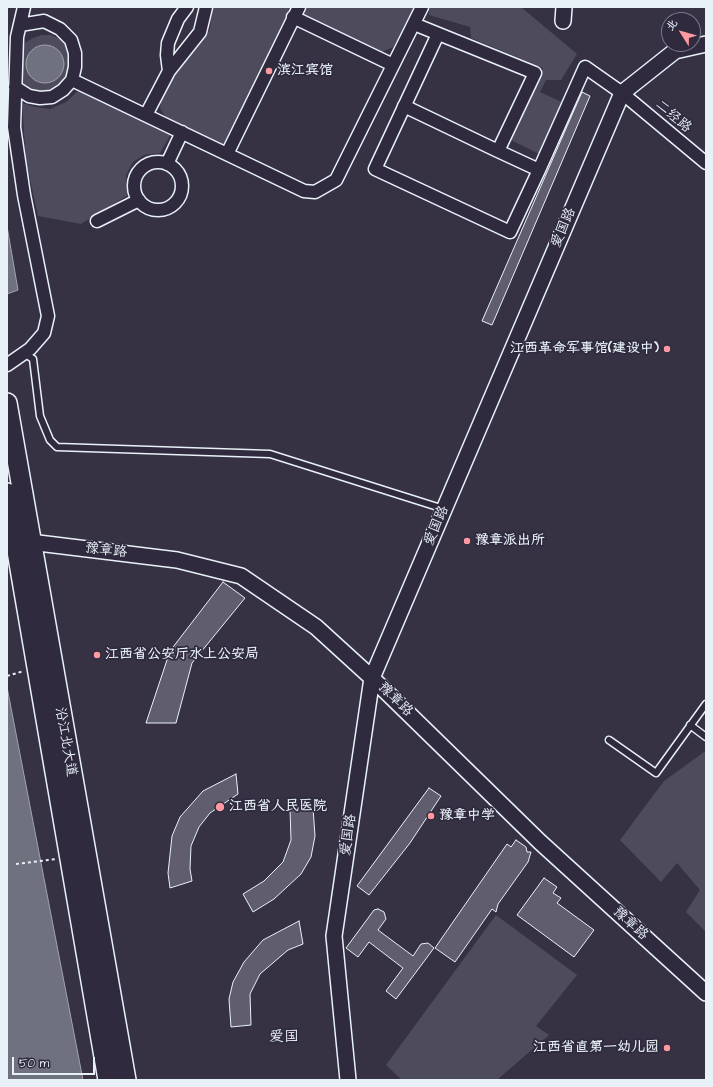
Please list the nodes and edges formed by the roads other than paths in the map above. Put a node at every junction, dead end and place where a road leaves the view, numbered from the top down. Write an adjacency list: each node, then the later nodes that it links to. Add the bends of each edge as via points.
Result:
1 (24, 7): 7 (street)
2 (187, 7): 11 (street, via 178,19 168,43)
3 (206, 7): 11 (street, via 200,32)
4 (422, 7): 6 (street)
5 (296, 12): 10 (street); 19 (street)
6 (414, 24): 8 (street); 10 (street)
7 (20, 25): 12 (street, via 44,21 60,29 71,40 75,67); 13 (street, via 17,37)
8 (438, 34): 15 (street); 18 (street, via 535,73)
9 (706, 44): 14 (street, 爱国路, via 675,52)
10 (393, 65): 19 (street, via 336,180 315,192 304,191)
11 (169, 70): 16 (street)
12 (72, 80): 13 (street, via 52,97 29,96); 16 (street)
13 (15, 88): 25 (street, via 14,127 24,195 48,316 44,333)
14 (622, 93): 20 (street, 二经路); 22 (street, 二经路, via 585,67); 29 (street, 爱国路)
15 (404, 106): 18 (street); 22 (street, via 375,169 510,232)
16 (146, 115): 17 (street)
17 (182, 132): 19 (street); 21 (street)
18 (498, 151): 22 (street)
19 (227, 154)
20 (706, 163)
21 (167, 164): 23 (street, via 152,162 139,171 134,185); 23 (street, via 178,174 181,181 179,196 174,203 160,210 145,206)
22 (539, 170)
23 (139, 200): 24 (street)
24 (97, 221)
25 (24, 353): 26 (street); 29 (lane, via 33,359 40,416 50,440 57,447 270,454)
26 (7, 365)
27 (7, 404): 30 (main road, 沿江北大道)
28 (7, 493): 30 (main road, 沿江北大道)
29 (445, 509): 31 (street, 爱国路)
30 (23, 544): 31 (street, 豫章路, via 177,560 241,576 316,627); 37 (main road, 沿江北大道, via 69,857); 38 (main road, 沿江北大道)
31 (372, 678): 36 (street, 豫章路, via 540,842); 39 (street, 爱国路, via 334,936)
32 (706, 704): 33 (lane)
33 (690, 726): 34 (lane); 35 (lane, via 656,773)
34 (706, 737)
35 (609, 740)
36 (706, 993)
37 (108, 1080)
38 (126, 1080)
39 (348, 1080)

